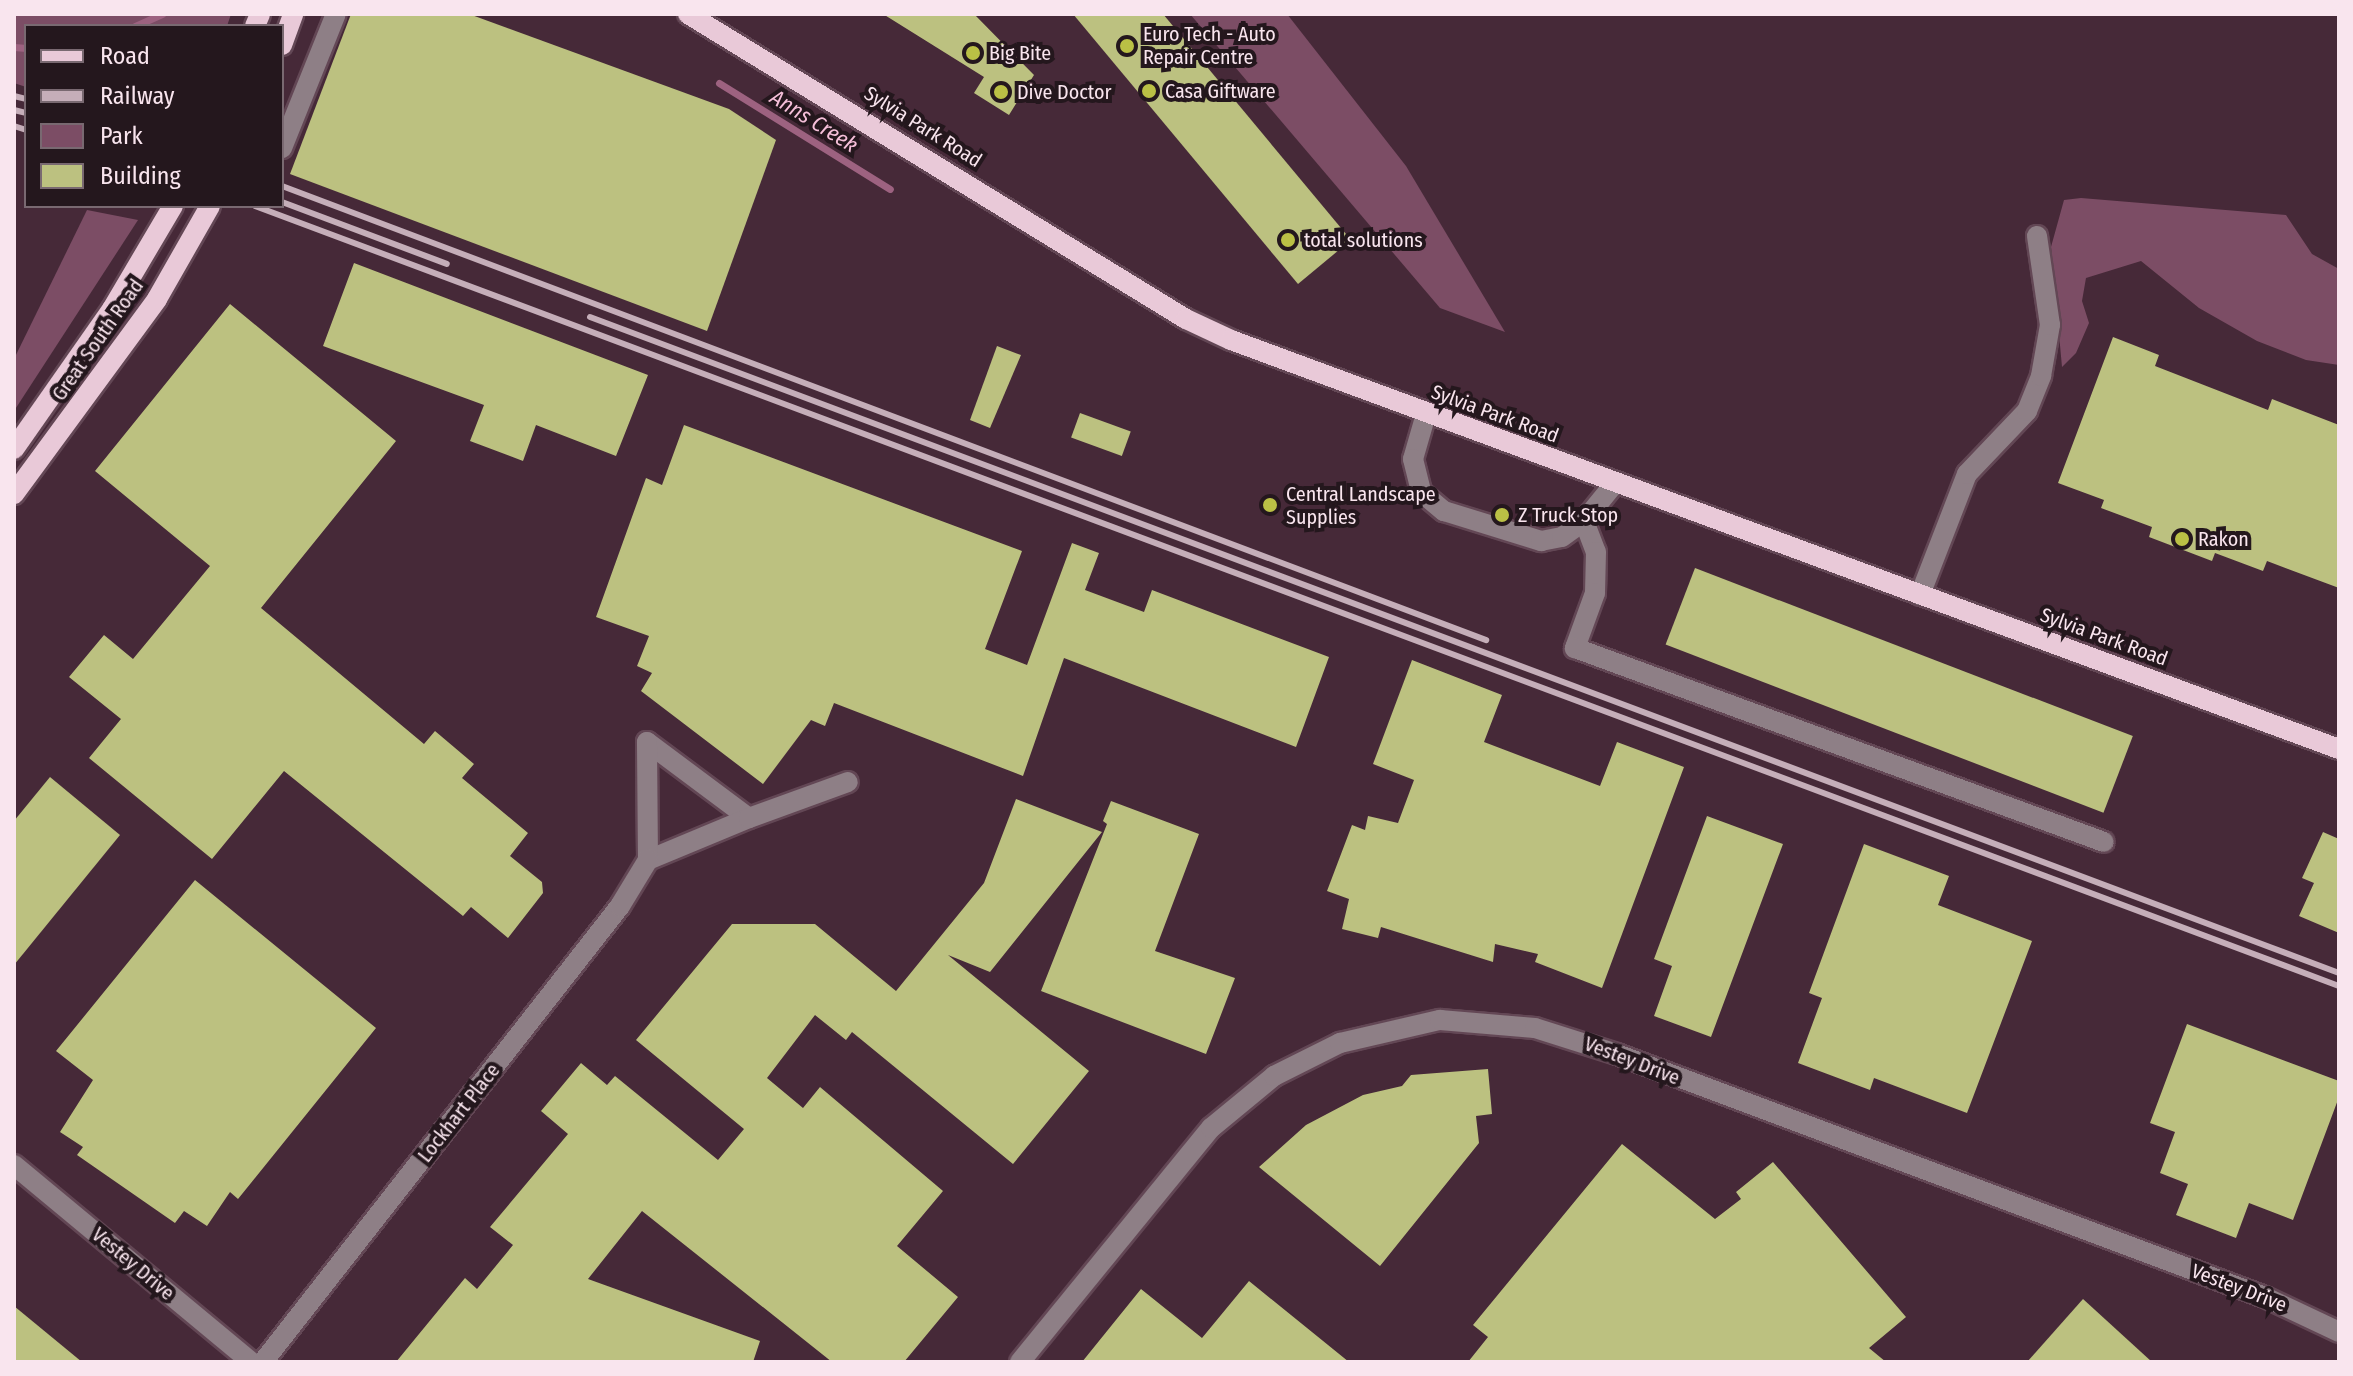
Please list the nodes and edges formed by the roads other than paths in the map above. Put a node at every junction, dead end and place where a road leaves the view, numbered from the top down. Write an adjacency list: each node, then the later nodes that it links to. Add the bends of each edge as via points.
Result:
1 (293, 14): 4 (main road)
2 (336, 14): 5 (street)
3 (688, 14): 9 (main road, Sylvia Park Road, via 1186,319 1268,356)
4 (284, 39)
5 (284, 143)
6 (172, 208): 10 (main road, Great South Road, via 112,309)
7 (209, 208): 12 (main road, Great South Road, via 157,299)
8 (2037, 236): 14 (street, via 2050,325 2041,376 2027,411 1967,474)
9 (1426, 414): 11 (main road, Sylvia Park Road); 13 (street, via 1413,459 1421,492 1444,511 1541,541 1562,537)
10 (14, 449)
11 (1615, 483): 13 (street); 14 (main road, Sylvia Park Road)
12 (14, 494)
13 (1584, 521): 18 (street, via 1596,552 1595,593 1575,648)
14 (1920, 595): 15 (main road, Sylvia Park Road)
15 (2339, 749)
16 (848, 782): 17 (street)
17 (749, 818): 19 (street); 19 (street, via 647,742)
18 (2104, 842)
19 (648, 860): 23 (street, Lockhart Place, via 620,906)
20 (18, 1174): 22 (street, Vestey Drive)
21 (2339, 1332): 24 (street, Vestey Drive, via 2265,1297 1617,1054 1535,1028 1440,1020 1340,1043 1274,1076 1211,1128)
22 (251, 1362)
23 (263, 1362)
24 (1020, 1362)

